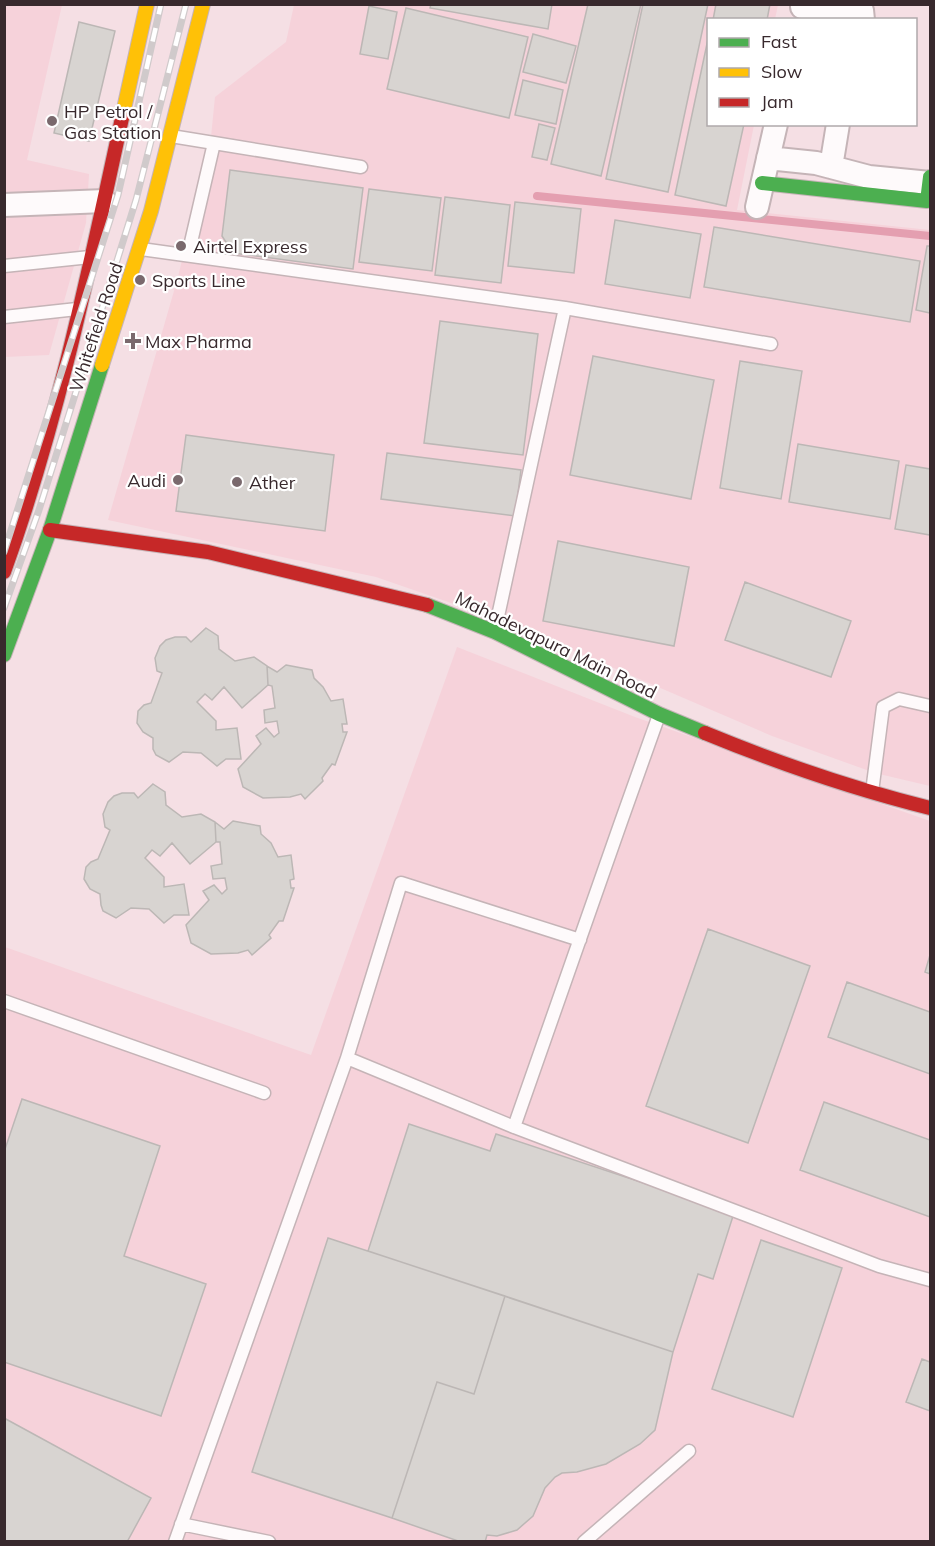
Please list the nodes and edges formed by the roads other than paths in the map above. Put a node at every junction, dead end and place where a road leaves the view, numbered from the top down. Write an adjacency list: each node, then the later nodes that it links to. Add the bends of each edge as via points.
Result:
1 (147, 4): 15 (main road, Whitefield Road)
2 (204, 5): 8 (main road, Whitefield Road)
3 (802, 10): 4 (street)
4 (830, 13): 5 (street, via 862,10)
5 (863, 18)
6 (776, 126): 10 (street)
7 (838, 126): 12 (street)
8 (170, 135): 9 (lane); 18 (main road, Whitefield Road)
9 (214, 143): 11 (lane); 19 (lane)
10 (768, 158): 12 (street); 14 (street)
11 (361, 167)
12 (831, 167): 13 (street, via 869,177)
13 (930, 180): 14 (main road, via 927,201)
14 (762, 183): 17 (street)
15 (105, 201): 16 (street); 20 (main road, Whitefield Road)
16 (4, 205)
17 (757, 207)
18 (139, 249): 19 (lane); 26 (main road, Whitefield Road)
19 (188, 255): 22 (lane)
20 (91, 257): 21 (lane); 23 (main road, Whitefield Road)
21 (4, 266)
22 (565, 308): 25 (lane); 28 (lane)
23 (78, 309): 24 (lane); 27 (main road, Whitefield Road, via 48,436)
24 (4, 317)
25 (771, 344)
26 (50, 530): 28 (main road, Mahadevapura Main Road, via 208,552 437,608); 29 (main road, Whitefield Road)
27 (4, 572)
28 (495, 632): 31 (main road, Mahadevapura Main Road)
29 (4, 655)
30 (930, 706): 32 (lane, via 899,699 883,707)
31 (659, 714): 32 (main road, Mahadevapura Main Road, via 741,748); 34 (lane)
32 (872, 793): 33 (main road, Mahadevapura Main Road)
33 (930, 808)
34 (580, 940): 36 (lane, via 401,883); 38 (lane)
35 (4, 1001): 37 (lane)
36 (347, 1058): 38 (lane); 41 (lane)
37 (264, 1093)
38 (514, 1127): 39 (lane, via 879,1266)
39 (930, 1280)
40 (689, 1451): 44 (lane)
41 (181, 1524): 42 (lane); 43 (lane)
42 (175, 1542)
43 (269, 1542)
44 (584, 1542)

